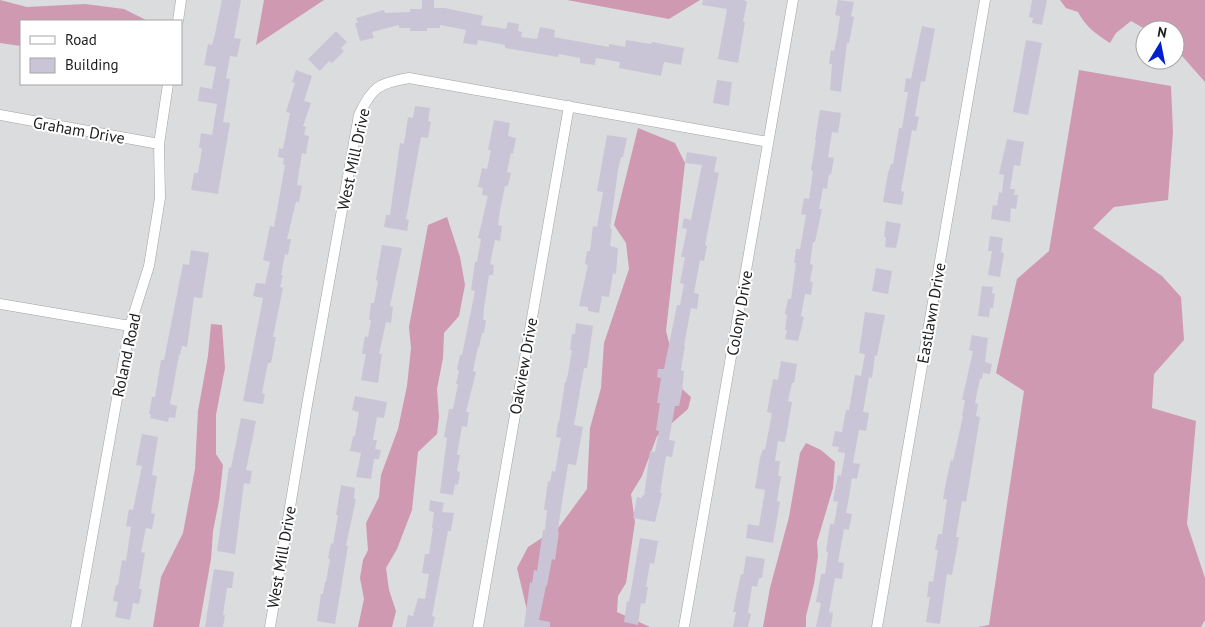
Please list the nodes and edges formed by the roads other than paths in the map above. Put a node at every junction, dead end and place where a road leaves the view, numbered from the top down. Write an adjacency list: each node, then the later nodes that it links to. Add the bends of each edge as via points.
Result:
1 (181, 0): 4 (street)
2 (793, 0): 8 (street, Colony Drive)
3 (985, 0): 16 (street, Eastlawn Drive)
4 (178, 20)
5 (168, 85): 9 (street, Roland Road)
6 (569, 106): 8 (street, West Mill Drive); 13 (street, West Mill Drive, via 408,78 386,82 366,101 359,115); 14 (street, Oakview Drive)
7 (0, 116): 9 (street, Graham Drive)
8 (768, 142): 15 (street, Colony Drive)
9 (158, 144): 11 (street, Roland Road, via 160,198 149,266)
10 (0, 304): 11 (street)
11 (130, 326): 12 (street, Roland Road)
12 (76, 627)
13 (270, 627)
14 (478, 627)
15 (684, 627)
16 (877, 627)

